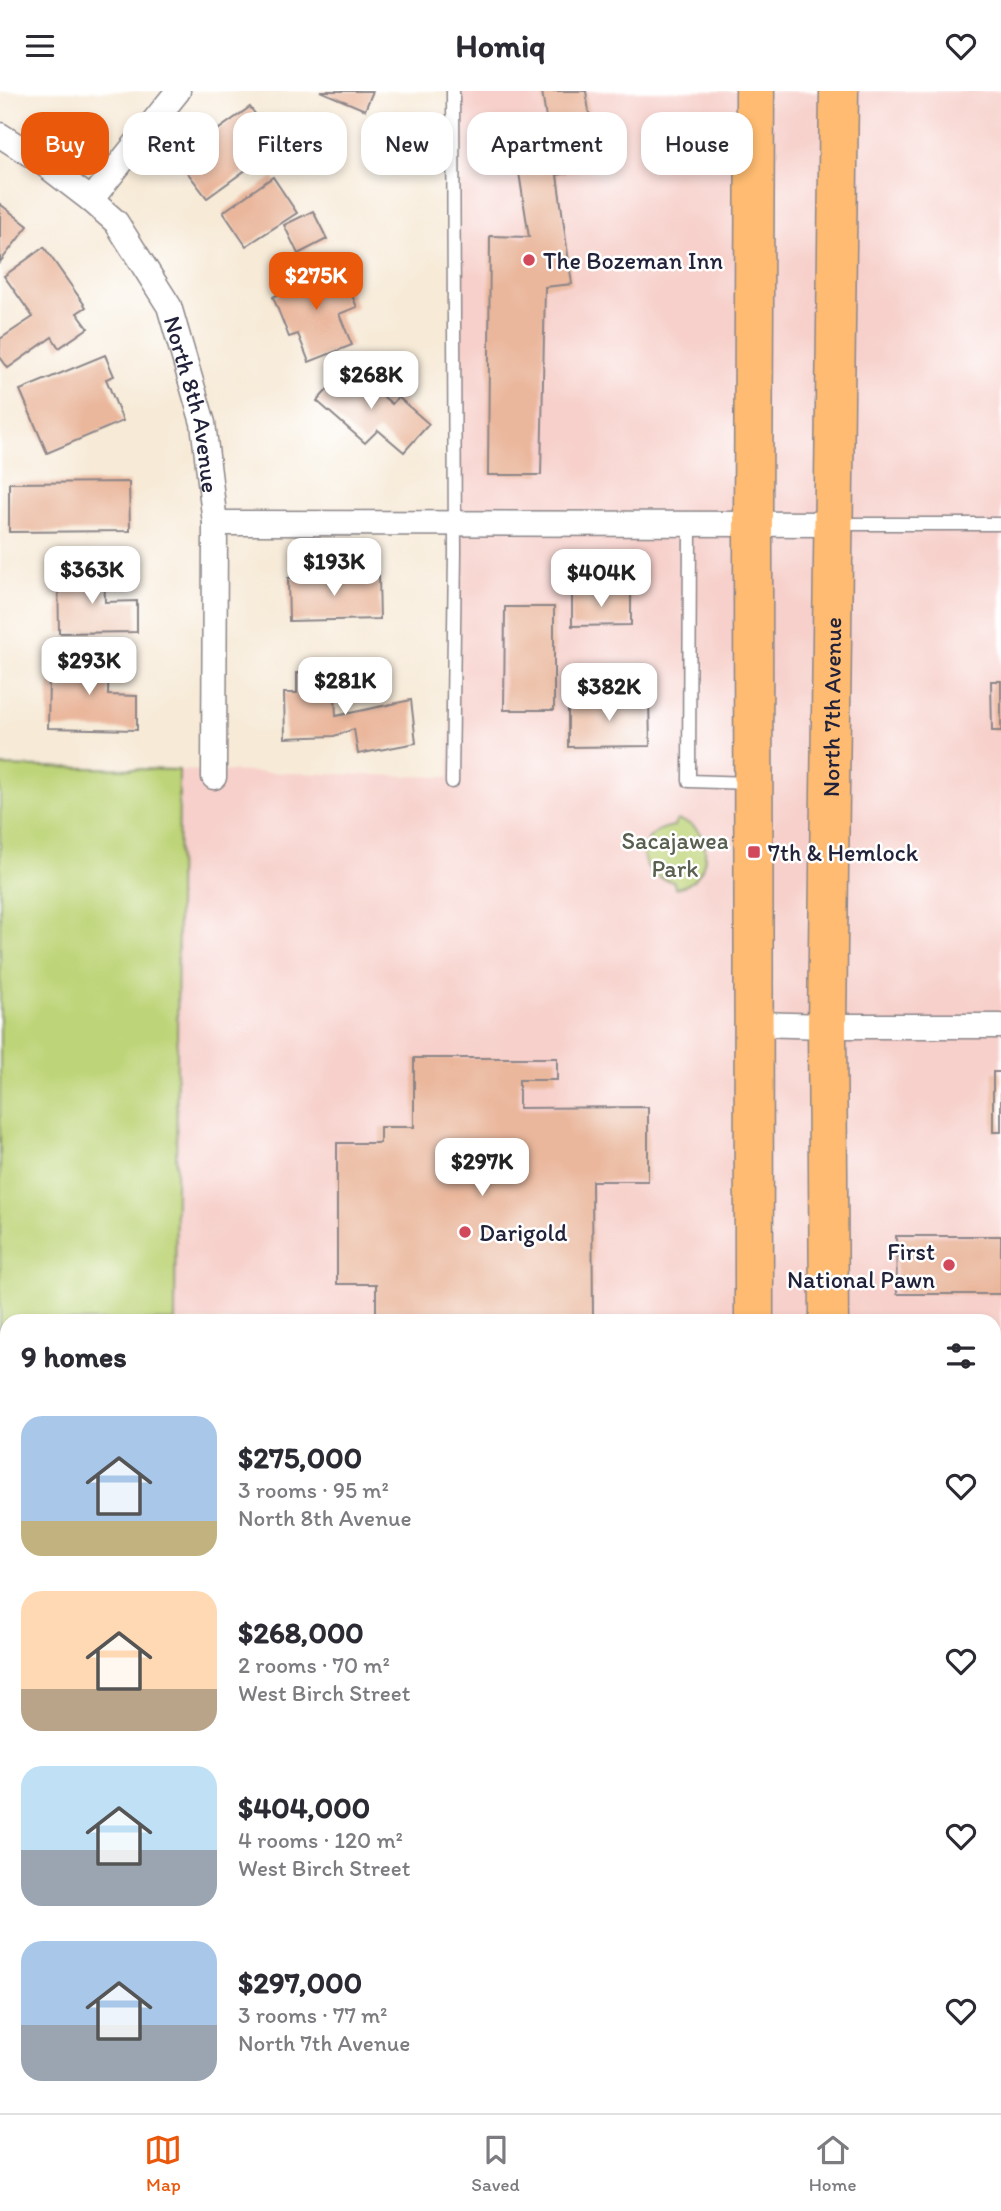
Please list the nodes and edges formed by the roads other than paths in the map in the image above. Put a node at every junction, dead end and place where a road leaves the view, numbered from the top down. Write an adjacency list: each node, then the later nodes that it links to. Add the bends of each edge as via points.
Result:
1 (178, 91): 6 (street)
2 (453, 91): 8 (lane)
3 (755, 91): 10 (main road)
4 (839, 91): 11 (main road, North 7th Avenue)
5 (0, 135): 6 (street, North 8th Avenue)
6 (91, 200): 7 (street, North 8th Avenue, via 116,222 169,306 203,423)
7 (215, 523): 8 (street); 13 (street, North 8th Avenue)
8 (455, 524): 9 (street); 14 (lane)
9 (690, 524): 10 (street); 15 (lane, via 689,781)
10 (753, 524): 11 (street); 15 (main road)
11 (835, 524): 12 (lane); 17 (main road, North 7th Avenue)
12 (1001, 524)
13 (214, 777)
14 (452, 782)
15 (754, 783): 16 (main road)
16 (755, 1024): 17 (street); 19 (main road)
17 (827, 1026): 18 (street); 20 (main road, North 7th Avenue)
18 (1001, 1026)
19 (754, 1314)
20 (829, 1314)

